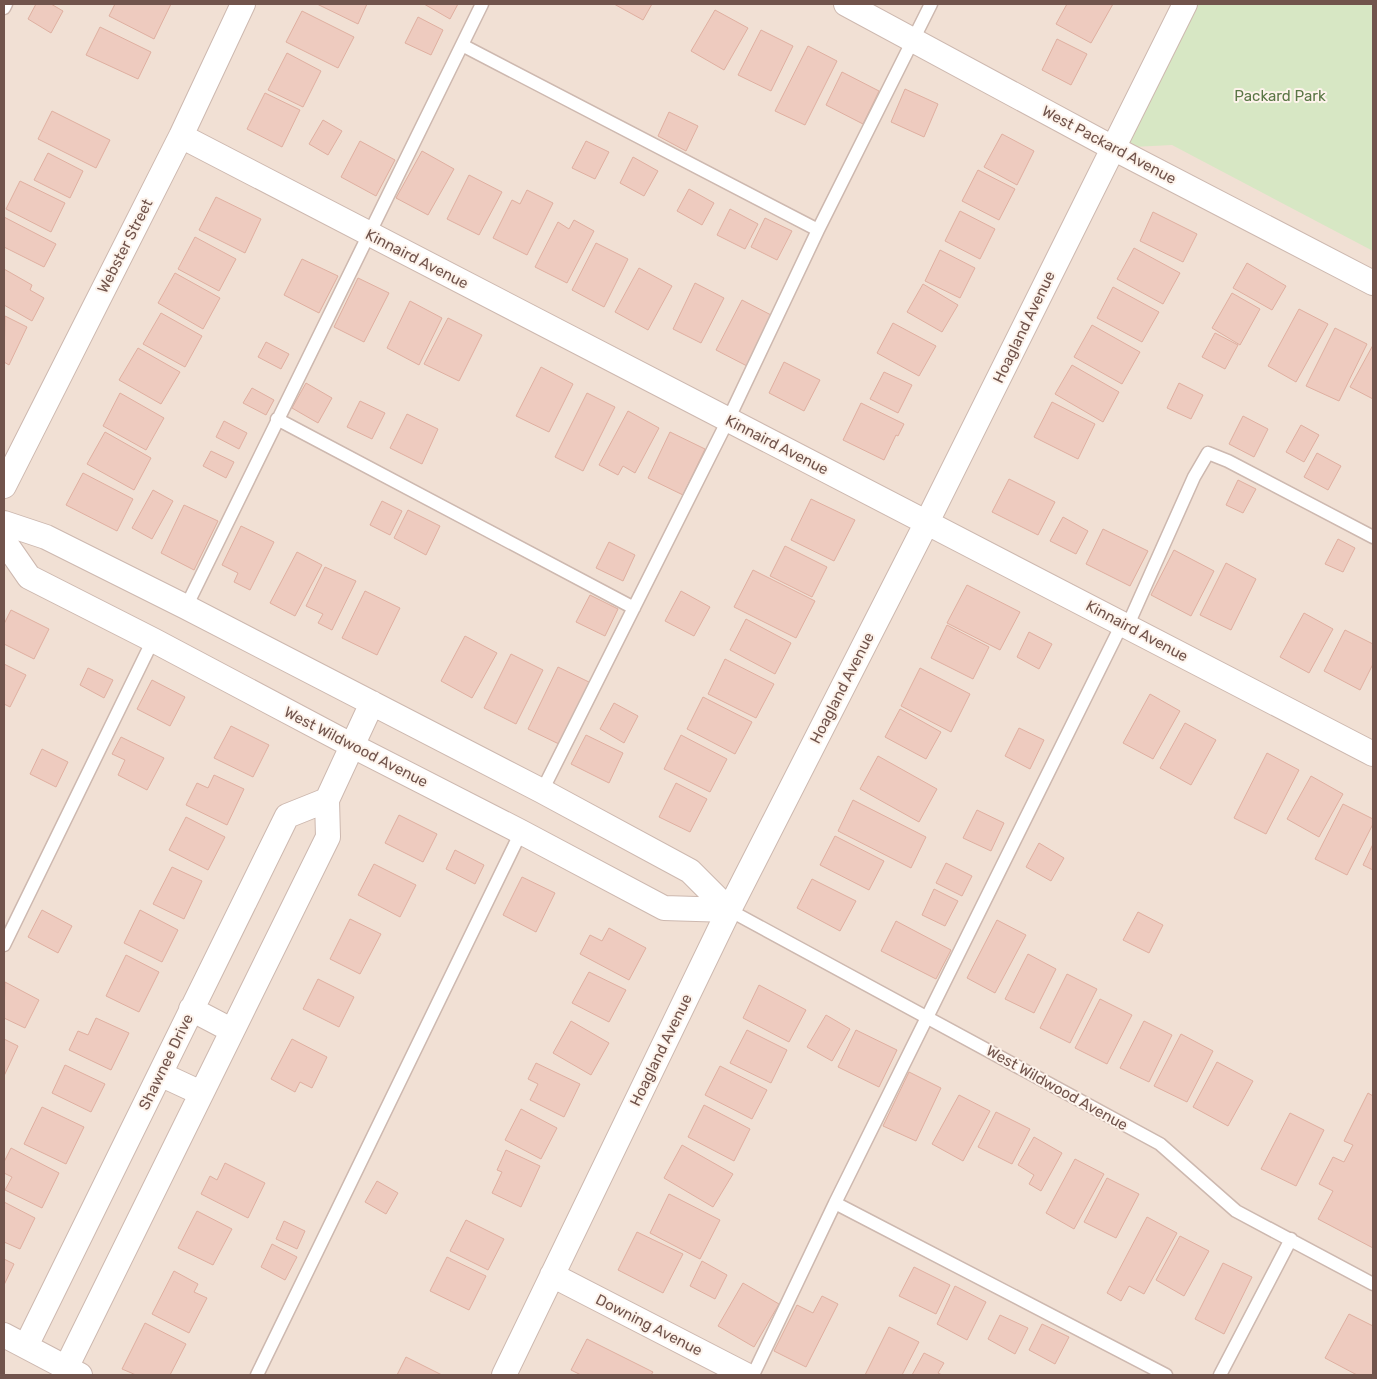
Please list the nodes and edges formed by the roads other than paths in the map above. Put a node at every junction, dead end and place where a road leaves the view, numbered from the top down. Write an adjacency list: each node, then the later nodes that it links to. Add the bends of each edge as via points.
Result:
1 (6, 4): 7 (lane)
2 (243, 4): 10 (street, Webster Street)
3 (482, 4): 9 (lane)
4 (846, 4): 8 (street, West Packard Avenue)
5 (931, 4): 8 (lane)
6 (1185, 4): 11 (street, Hoagland Avenue)
7 (4, 8)
8 (912, 39): 11 (street, West Packard Avenue); 12 (lane)
9 (462, 45): 12 (lane); 13 (lane)
10 (181, 136): 13 (street, Kinnaird Avenue); 17 (street, Webster Street)
11 (1113, 148): 14 (street, West Packard Avenue); 18 (street, Hoagland Avenue)
12 (818, 230): 16 (lane)
13 (368, 233): 15 (lane); 16 (street, Kinnaird Avenue)
14 (1373, 283)
15 (278, 419): 22 (lane); 23 (lane)
16 (728, 420): 18 (street, Kinnaird Avenue); 23 (lane)
17 (4, 486)
18 (928, 522): 24 (street, Kinnaird Avenue); 32 (street, Hoagland Avenue)
19 (4, 523): 22 (street, West Wildwood Avenue, via 46,537)
20 (1373, 537): 24 (lane, via 1208,453)
21 (4, 541): 25 (street, West Wildwood Avenue, via 29,577)
22 (186, 606): 26 (street, West Wildwood Avenue)
23 (634, 608): 29 (lane)
24 (1125, 625): 28 (street, Kinnaird Avenue); 35 (lane)
25 (153, 640): 27 (street, West Wildwood Avenue); 33 (lane)
26 (372, 703): 27 (street); 29 (street, West Wildwood Avenue)
27 (351, 745): 30 (street); 31 (street, West Wildwood Avenue)
28 (1373, 754)
29 (542, 791): 32 (street, West Wildwood Avenue, via 690,871)
30 (327, 800): 34 (street, Shawnee Drive, via 287,816); 36 (street, via 328,837)
31 (521, 832): 32 (street, West Wildwood Avenue, via 664,908); 46 (lane)
32 (729, 910): 35 (lane, West Wildwood Avenue); 41 (street, Hoagland Avenue)
33 (4, 945)
34 (191, 1009): 36 (street); 37 (street, Shawnee Drive)
35 (927, 1017): 39 (lane); 40 (lane, West Wildwood Avenue, via 1160,1144 1236,1210)
36 (232, 1030): 38 (street)
37 (160, 1074): 38 (street); 44 (street, Shawnee Drive)
38 (201, 1094): 45 (street)
39 (835, 1203): 49 (lane); 50 (lane)
40 (1291, 1239): 42 (lane, West Wildwood Avenue); 51 (lane)
41 (552, 1275): 47 (street, Hoagland Avenue); 48 (street, Downing Avenue)
42 (1373, 1284)
43 (4, 1335): 44 (street)
44 (26, 1346): 45 (street)
45 (73, 1372)
46 (256, 1375)
47 (504, 1375)
48 (746, 1375)
49 (753, 1375)
50 (1166, 1375)
51 (1220, 1375)

